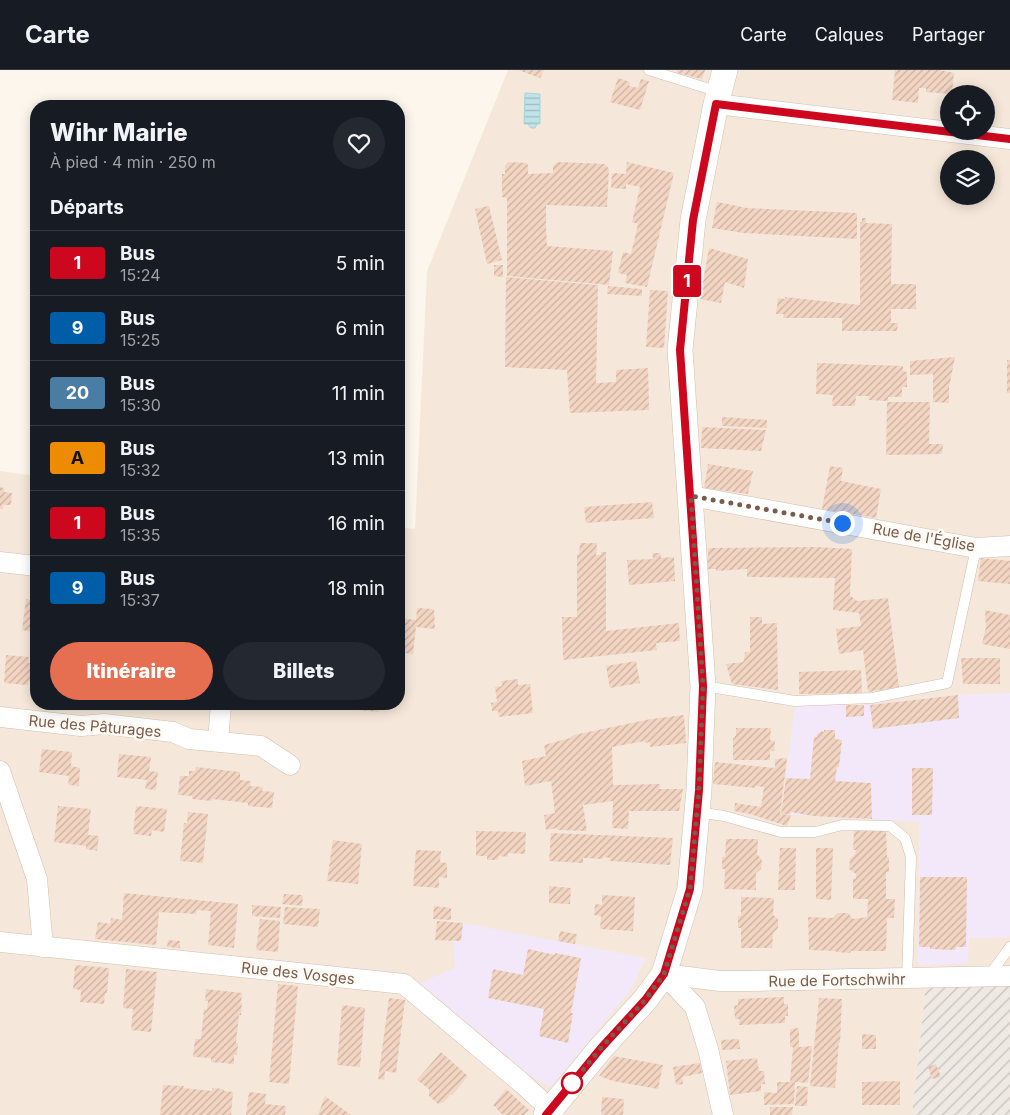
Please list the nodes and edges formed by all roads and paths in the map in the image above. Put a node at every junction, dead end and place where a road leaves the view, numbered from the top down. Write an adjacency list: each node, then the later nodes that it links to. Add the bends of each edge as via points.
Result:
1 (649, 70): 2 (lane)
2 (720, 89): 3 (street); 4 (street, via 693,220 680,350)
3 (1010, 139)
4 (691, 496): 6 (street, Rue de l'Église); 9 (street)
5 (1010, 546): 6 (street, Rue de l'Église)
6 (976, 548): 9 (lane, via 947,684 872,698 795,700)
7 (0, 562): 8 (street)
8 (30, 565)
9 (703, 686): 15 (street)
10 (221, 710): 12 (street)
11 (0, 717): 12 (street, Rue des Pâturages, via 81,726 104,724)
12 (218, 741): 13 (street, Rue des Pâturages, via 260,746)
13 (290, 764)
14 (0, 771): 17 (street, via 37,879)
15 (697, 812): 19 (street, via 690,889); 22 (lane, via 781,832 815,832 842,825 890,826 905,838 911,857)
16 (0, 942): 17 (street, Rue des Vosges)
17 (44, 947): 23 (street, Rue des Vosges, via 404,984 523,1084)
18 (1010, 947): 21 (lane)
19 (664, 974): 22 (street, Rue de Fortschwihr, via 720,981); 23 (street); 24 (street, via 695,1007)
20 (1010, 976): 21 (street, Rue de Fortschwihr)
21 (988, 977): 22 (street, Rue de Fortschwihr)
22 (907, 979)
23 (548, 1112)
24 (723, 1115)

